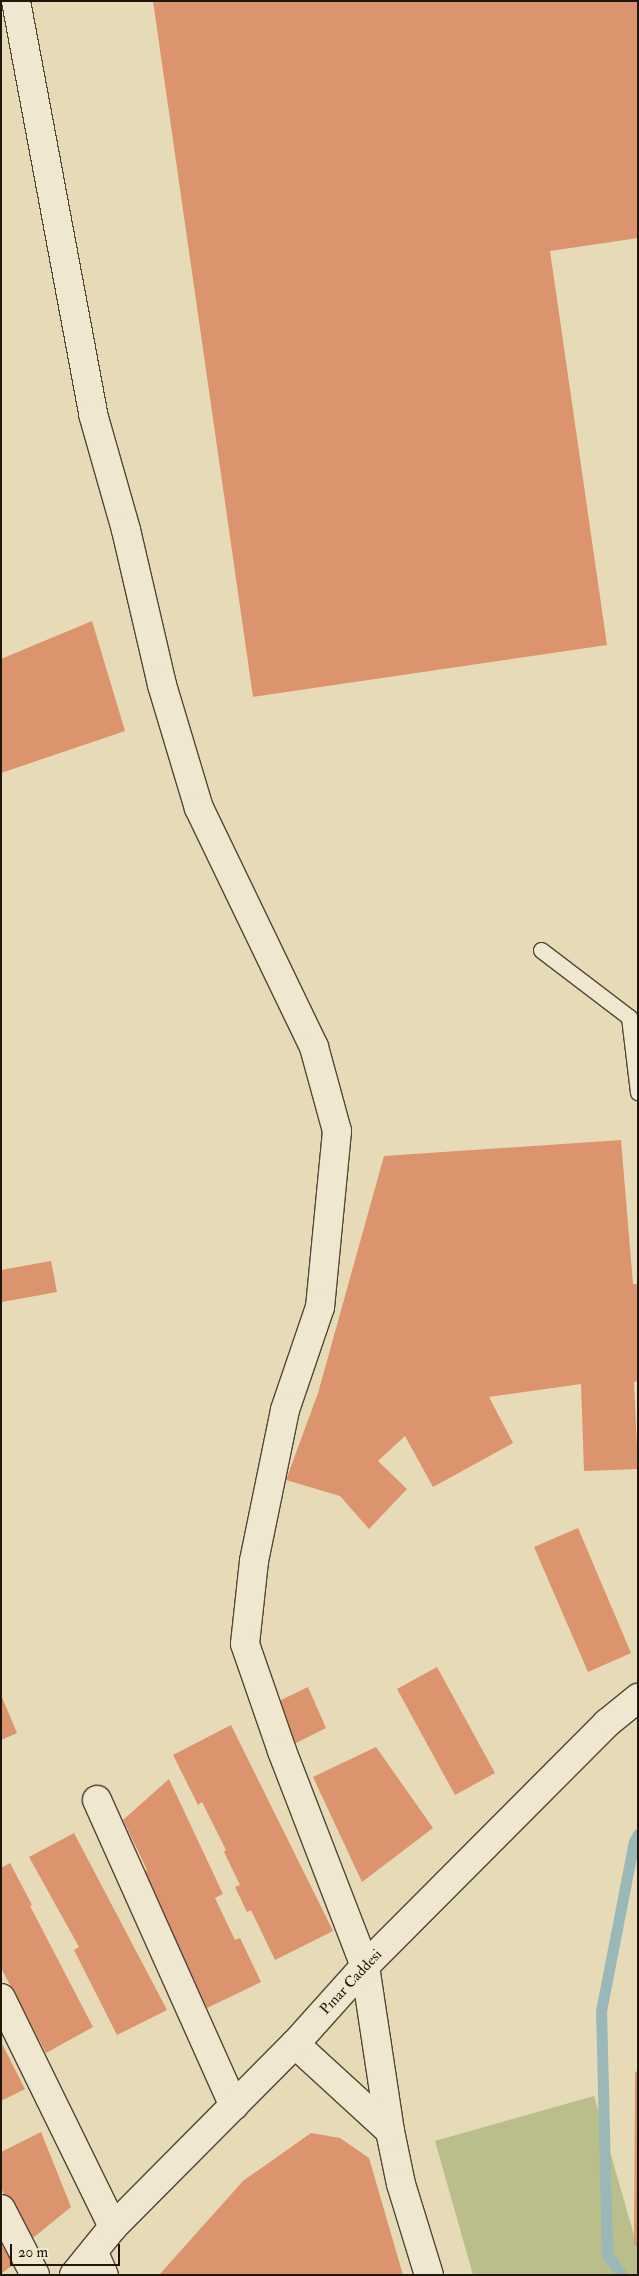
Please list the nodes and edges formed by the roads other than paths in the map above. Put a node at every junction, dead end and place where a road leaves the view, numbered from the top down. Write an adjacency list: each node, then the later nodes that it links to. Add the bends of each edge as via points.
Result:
1 (16, 1): 6 (street, via 93,414 126,530 162,685 200,808 314,1047 337,1131 320,1307 286,1410 254,1561 245,1644 282,1751)
2 (541, 950): 3 (lane, via 629,1018)
3 (638, 1092)
4 (638, 1698): 6 (street, Pınar Caddesi, via 607,1723)
5 (97, 1800): 9 (street)
6 (365, 1966): 8 (street, Pınar Caddesi); 10 (street)
7 (1, 1998): 12 (street)
8 (294, 2044): 9 (street, Pınar Caddesi); 10 (street)
9 (234, 2106): 12 (street, Pınar Caddesi)
10 (390, 2131): 16 (street, via 401,2184)
11 (1, 2209): 14 (street)
12 (114, 2227): 13 (street, Pınar Caddesi)
13 (99, 2264): 15 (street, Pınar Caddesi)
14 (35, 2275)
15 (74, 2275)
16 (429, 2275)

